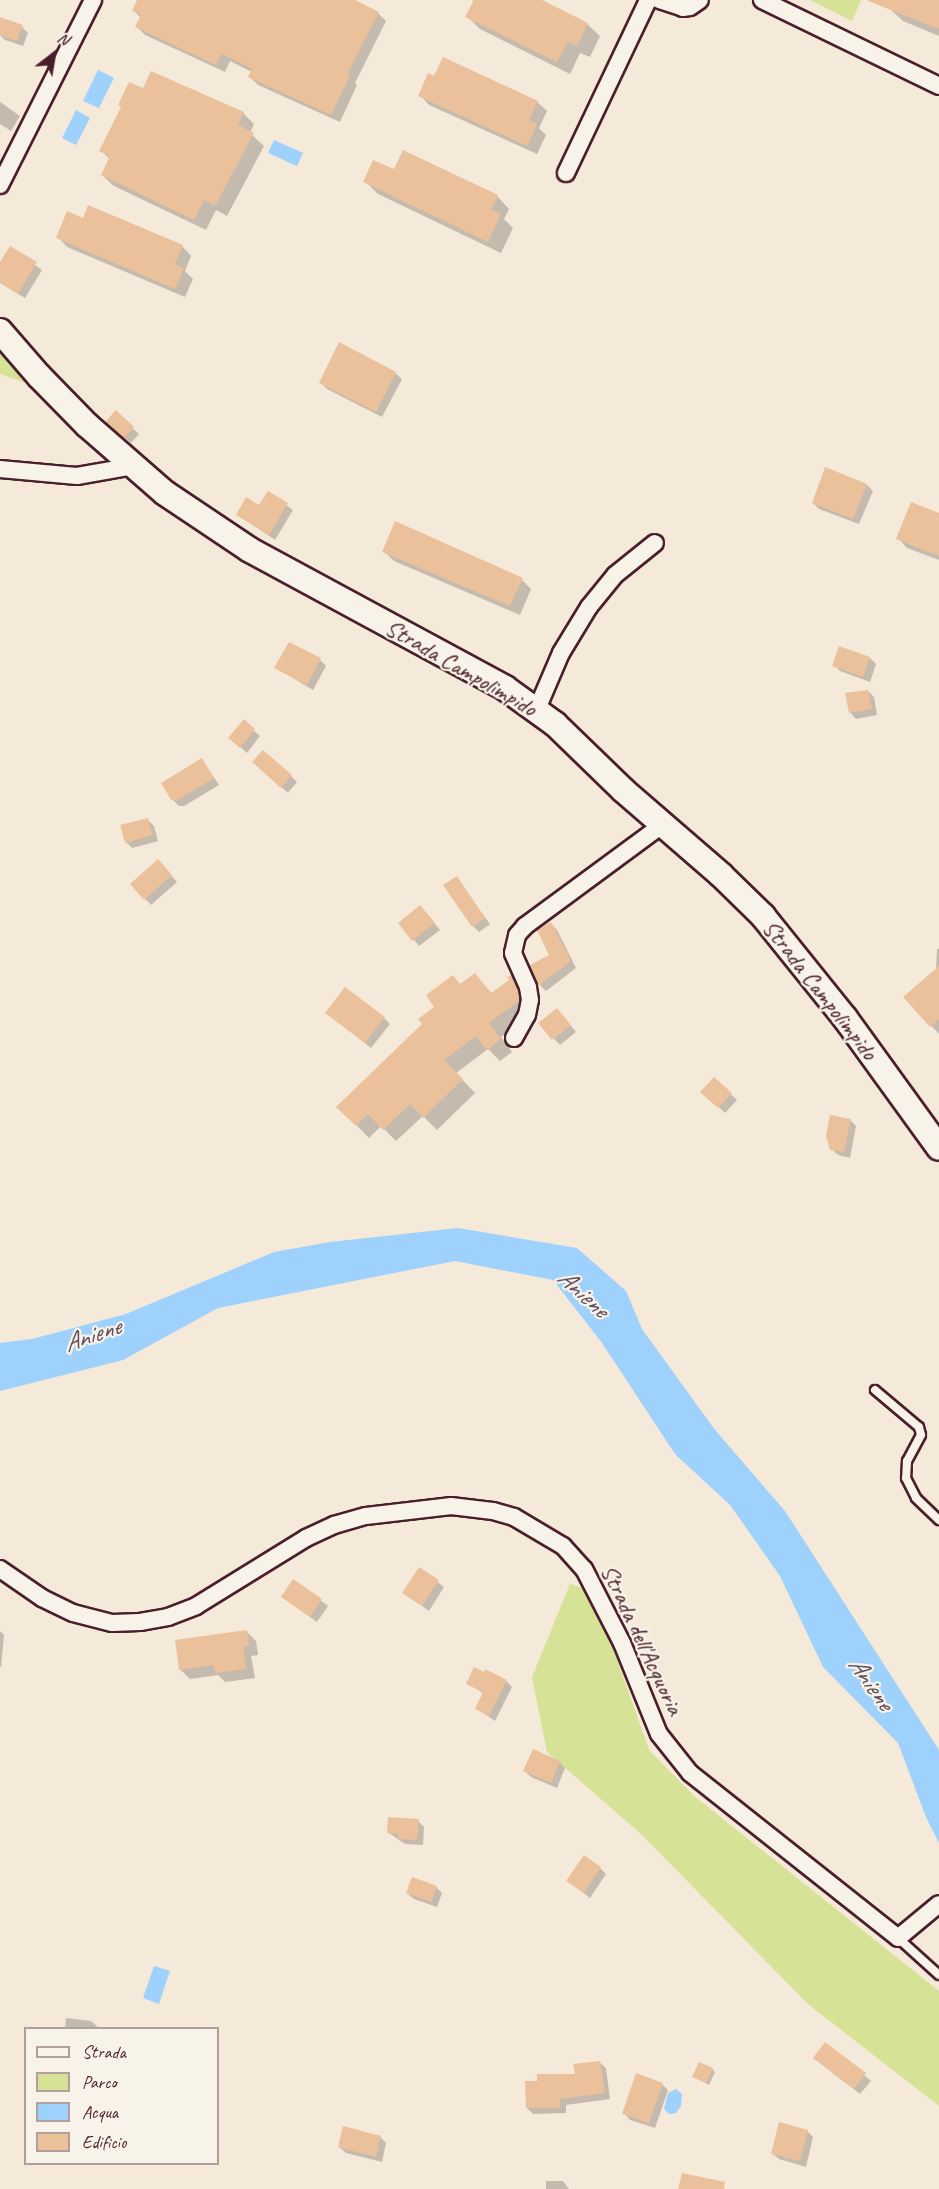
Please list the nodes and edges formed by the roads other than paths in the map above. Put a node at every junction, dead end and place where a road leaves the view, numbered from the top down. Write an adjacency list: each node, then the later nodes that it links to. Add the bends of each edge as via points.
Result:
1 (93, 0): 8 (street)
2 (648, 0): 7 (street)
3 (658, 0): 4 (street, via 683,8)
4 (700, 0)
5 (762, 0): 6 (street)
6 (939, 86)
7 (566, 173)
8 (0, 185)
9 (0, 331): 10 (street, Strada Campolimpido, via 39,376)
10 (133, 466): 11 (street, via 77,476); 13 (street, Strada Campolimpido, via 165,493 250,550)
11 (0, 469)
12 (656, 543): 13 (street, via 615,575 589,607 561,653)
13 (537, 709): 14 (street, Strada Campolimpido)
14 (662, 825): 15 (street, via 517,935 513,953 530,1000 527,1015); 16 (street, Strada Campolimpido, via 721,875 778,934 845,1018)
15 (514, 1038)
16 (939, 1148)
17 (876, 1390): 18 (lane, via 919,1426 921,1435 907,1461 906,1478 916,1498)
18 (939, 1520)
19 (0, 1569): 21 (street, Strada dell'Acquoria, via 42,1598 73,1613 112,1623 140,1622 196,1606 288,1547 355,1519 451,1506 514,1517 562,1546 584,1569 622,1644 649,1716 679,1761 702,1784)
20 (939, 1904): 21 (street)
21 (898, 1938): 22 (lane)
22 (939, 1975)

